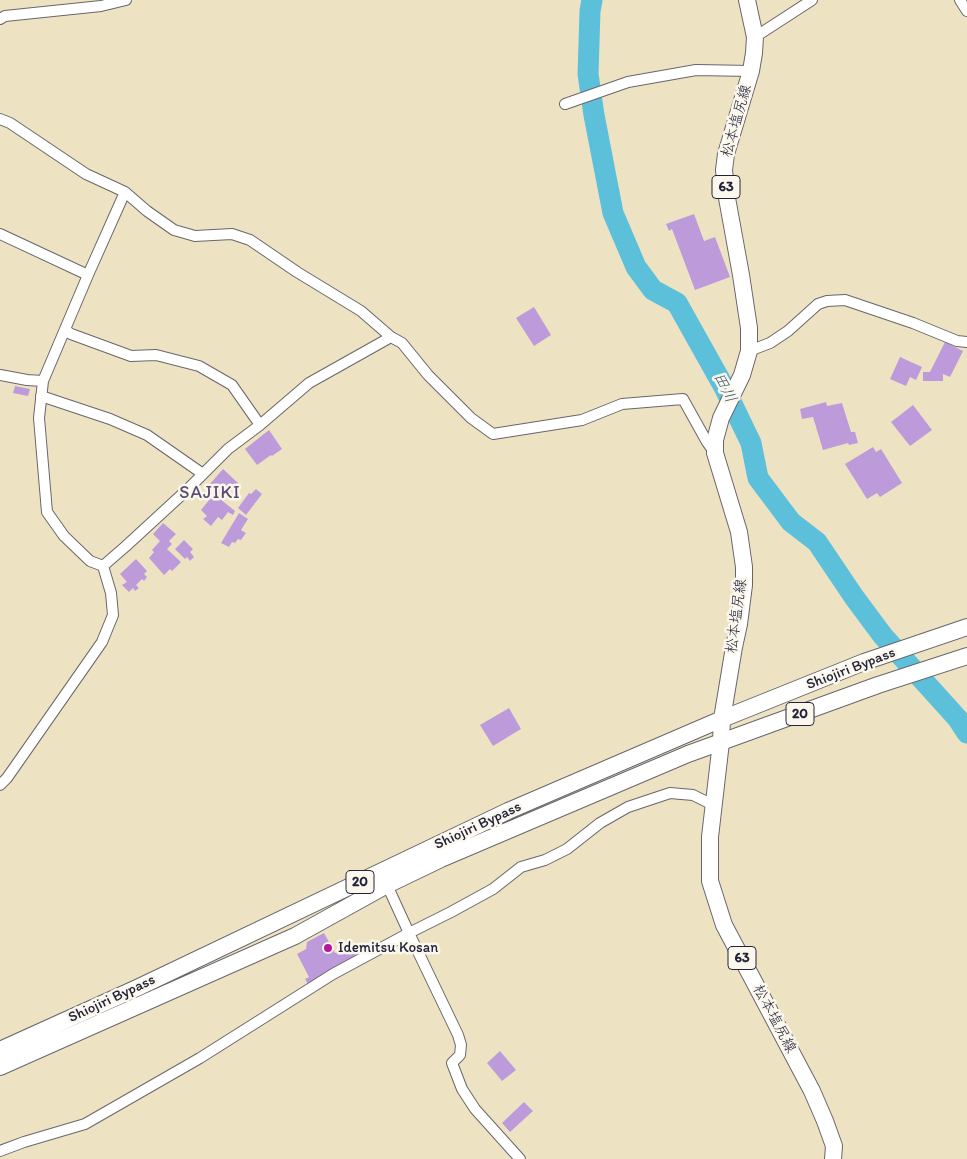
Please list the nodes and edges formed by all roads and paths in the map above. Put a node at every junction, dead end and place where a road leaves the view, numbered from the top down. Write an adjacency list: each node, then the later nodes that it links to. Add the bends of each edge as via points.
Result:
1 (126, 0): 6 (street)
2 (747, 0): 7 (main road, 松本塩尻線 / 63)
3 (812, 0): 7 (street)
4 (960, 0): 5 (street)
5 (967, 11)
6 (0, 19)
7 (755, 36): 8 (main road, 松本塩尻線 / 63)
8 (751, 71): 9 (street, via 696,70 623,84); 17 (main road, 松本塩尻線 / 63, via 724,170 749,328)
9 (569, 102)
10 (0, 119): 11 (street, via 86,174)
11 (125, 192): 13 (street); 15 (street, via 174,230 195,236 232,234 250,240 361,311)
12 (0, 234): 13 (street)
13 (88, 275): 14 (street)
14 (65, 330): 19 (street); 21 (street, via 131,356 156,355 199,366 232,385)
15 (391, 337): 21 (street, via 309,383); 22 (street, via 402,344 471,418 493,434 582,420 622,404 683,399)
16 (967, 342): 17 (street, via 845,300 818,304 770,343)
17 (749, 350): 22 (main road, 松本塩尻線 / 63, via 742,375 718,427)
18 (0, 375): 19 (street)
19 (43, 380): 20 (street)
20 (41, 396): 23 (street, via 147,435); 24 (street, via 39,418 47,512 64,536 90,561)
21 (260, 425): 23 (street, via 228,449)
22 (716, 453): 27 (main road, 松本塩尻線 / 63, via 739,532 744,568 740,616)
23 (203, 474): 24 (street)
24 (103, 566): 29 (street, via 114,615 102,642)
25 (967, 627): 27 (main road, Shiojiri Bypass / 20, via 864,662)
26 (965, 657): 28 (main road, Shiojiri Bypass / 20)
27 (722, 719): 28 (main road, 松本塩尻線 / 63); 34 (main road, Shiojiri Bypass / 20, via 508,810)
28 (721, 742): 30 (main road, 松本塩尻線 / 63); 31 (main road, Shiojiri Bypass / 20, via 441,859)
29 (0, 785)
30 (715, 806): 32 (street, via 693,795 670,793 628,807 600,823 567,849 521,867 493,889); 38 (main road, 松本塩尻線 / 63, via 710,837 710,881 724,925 812,1090)
31 (387, 885): 32 (street); 33 (main road, Shiojiri Bypass / 20, via 295,936)
32 (409, 933): 37 (street, via 333,974 200,1058 85,1124); 39 (street, via 458,1035 460,1055 452,1063 462,1089 474,1109)
33 (77, 1033): 35 (main road, Shiojiri Bypass / 20); 36 (street)
34 (0, 1050)
35 (0, 1067)
36 (0, 1074)
37 (0, 1151)
38 (837, 1155)
39 (520, 1159)

